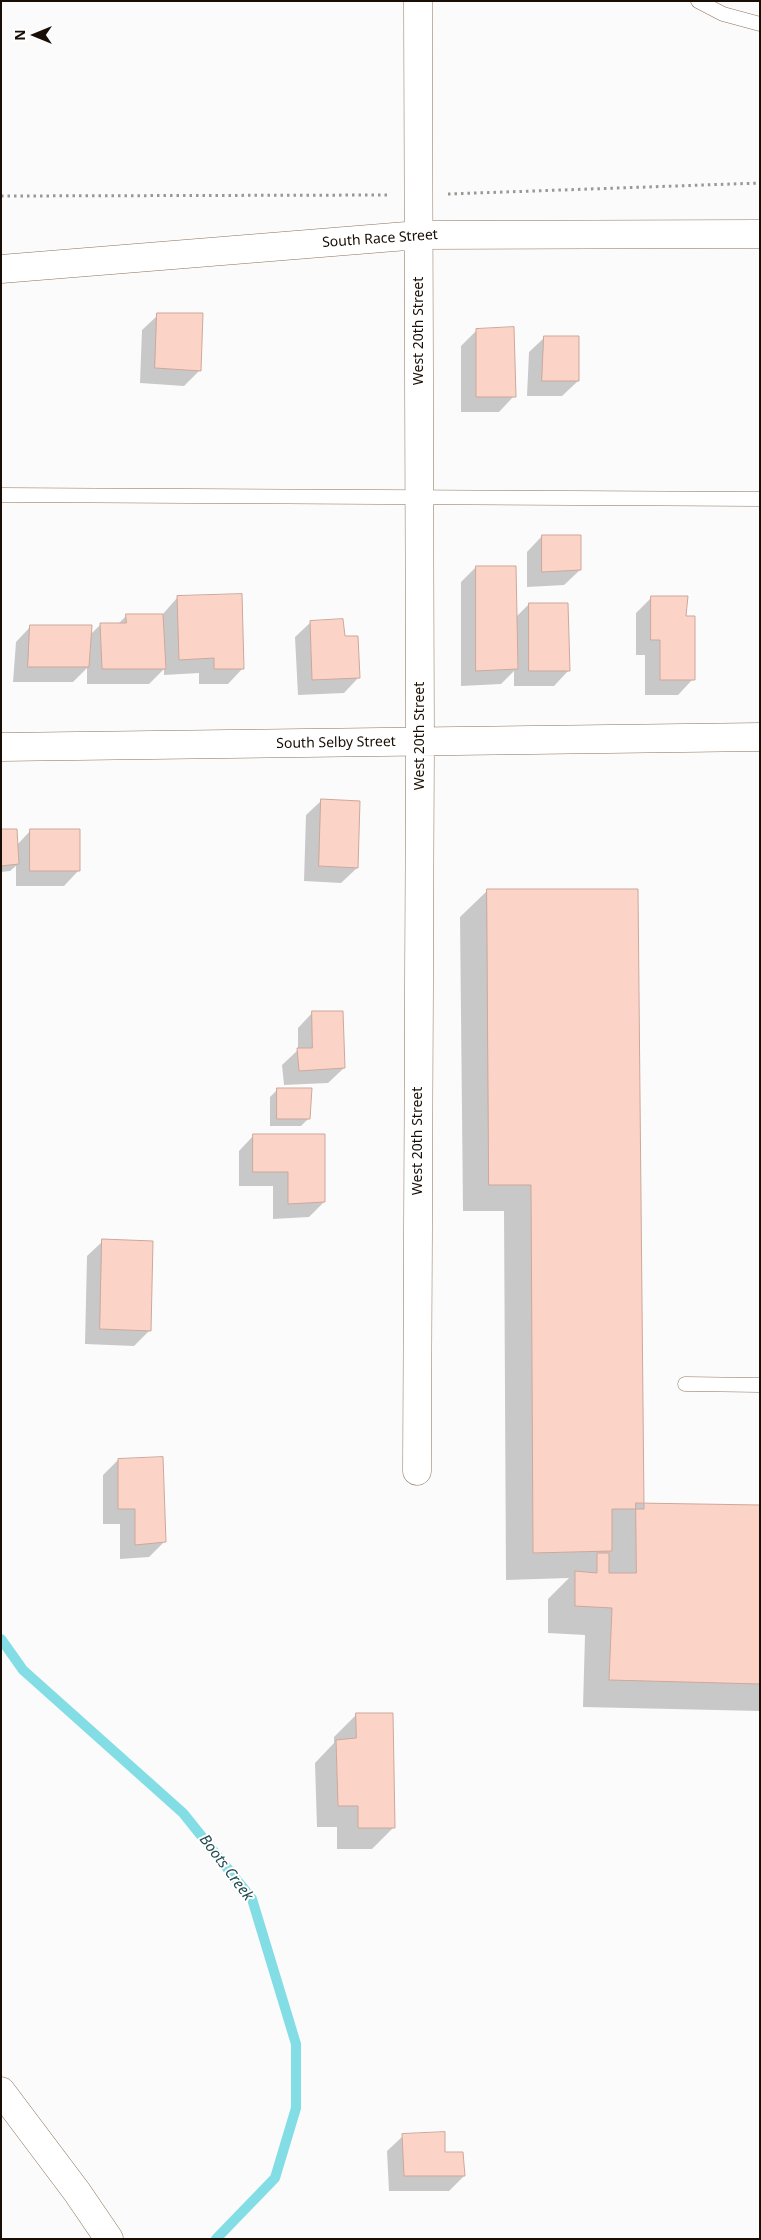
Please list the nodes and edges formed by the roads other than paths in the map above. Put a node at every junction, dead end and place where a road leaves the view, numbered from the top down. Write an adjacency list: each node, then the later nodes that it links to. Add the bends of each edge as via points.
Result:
1 (418, 1): 5 (street, West 20th Street)
2 (698, 1): 3 (lane, via 723,14)
3 (760, 24)
4 (760, 234): 5 (street, South Race Street)
5 (419, 235): 6 (street, South Race Street); 8 (street, West 20th Street)
6 (1, 269)
7 (1, 495): 8 (lane)
8 (419, 497): 9 (lane); 11 (street, West 20th Street)
9 (760, 499)
10 (760, 737): 11 (street, South Selby Street)
11 (420, 742): 12 (street, South Selby Street); 15 (street, West 20th Street)
12 (1, 747)
13 (685, 1384): 14 (lane)
14 (760, 1385)
15 (417, 1470)
16 (1, 2091): 17 (street)
17 (109, 2239)

